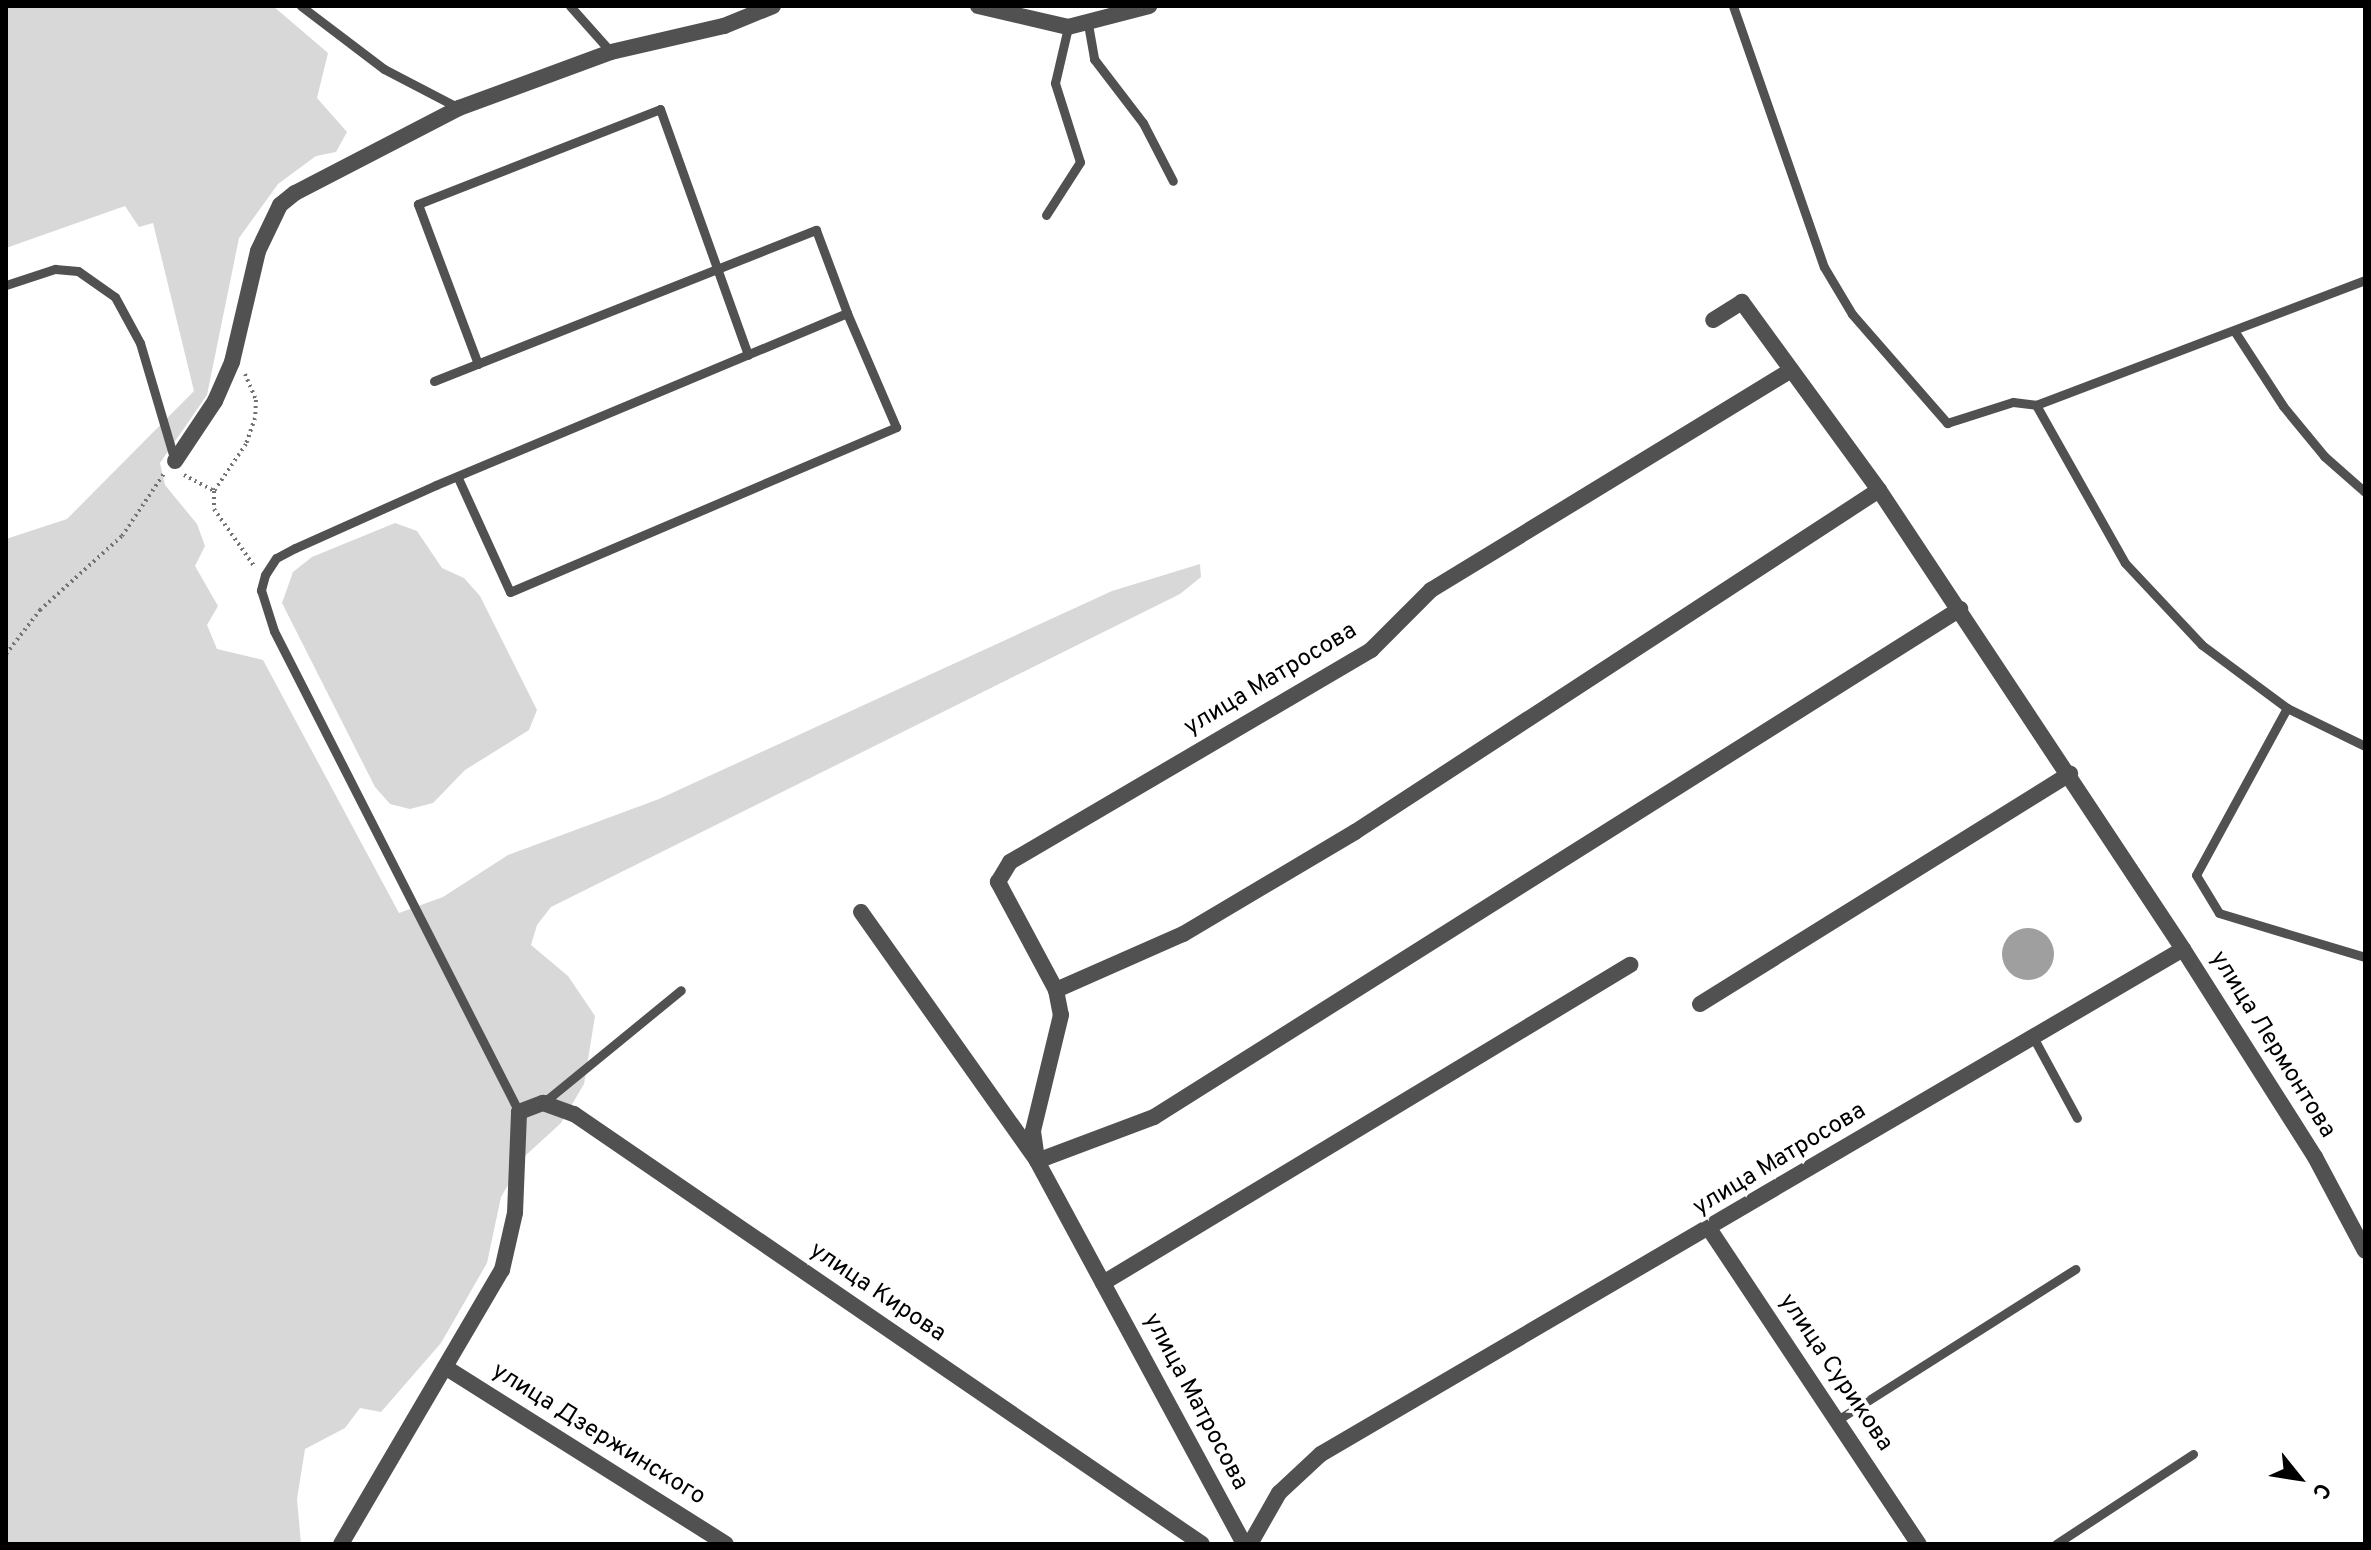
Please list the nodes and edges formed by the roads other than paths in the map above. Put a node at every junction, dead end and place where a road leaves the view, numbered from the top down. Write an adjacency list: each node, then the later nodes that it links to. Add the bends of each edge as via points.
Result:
1 (301, 6): 10 (lane, via 384,69)
2 (570, 6): 9 (lane)
3 (773, 6): 9 (street, via 724,26)
4 (978, 6): 8 (street)
5 (1149, 6): 7 (street)
6 (1733, 6): 23 (lane, via 1824,267 1852,314 1947,423 2013,402)
7 (1088, 24): 8 (street); 11 (lane, via 1094,59 1143,123)
8 (1068, 27): 12 (lane, via 1055,83 1080,162)
9 (611, 52): 10 (street)
10 (459, 108): 24 (street, via 280,205 258,251 232,362 197,432)
11 (1173, 181)
12 (1046, 215)
13 (718, 269): 16 (lane, via 816,230); 19 (lane); 20 (lane); 20 (lane, via 660,109 418,204)
14 (2365, 280): 18 (lane)
15 (6, 285): 24 (lane, via 55,269 78,271 115,297 140,343)
16 (847, 313): 19 (lane); 25 (lane, via 896,427 510,592)
17 (1713, 320): 21 (street, via 1742,302)
18 (2235, 332): 23 (lane); 27 (lane, via 2283,406 2324,456)
19 (748, 355): 25 (lane)
20 (478, 364): 22 (lane)
21 (1791, 370): 26 (street); 37 (street, улица Матросова, via 1431,590 1371,650 1010,862 998,882)
22 (434, 381)
23 (2036, 405): 29 (lane, via 2125,563 2202,645)
24 (172, 464)
25 (458, 478): 41 (lane, via 276,558 261,590 274,631)
26 (1879, 490): 28 (street); 37 (street, via 1355,832 1183,934)
27 (2365, 492)
28 (1960, 609): 31 (street); 43 (street, via 1154,1117)
29 (2287, 708): 30 (lane); 34 (lane, via 2196,875 2219,913)
30 (2365, 746)
31 (2070, 774): 33 (street); 38 (street)
32 (861, 912): 43 (street, улица Матросова)
33 (2183, 949): 39 (street, улица Матросова); 45 (street, улица Лермонтова, via 2315,1157)
34 (2365, 957)
35 (1630, 965): 47 (street)
36 (681, 990): 40 (lane)
37 (1056, 990): 43 (street, улица Матросова, via 1061,1015 1033,1131)
38 (1700, 1004)
39 (2033, 1037): 42 (lane); 44 (street, улица Матросова)
40 (543, 1103): 41 (street); 53 (street, улица Кирова, via 574,1114)
41 (519, 1112): 48 (street, via 515,1213 502,1270)
42 (2077, 1118)
43 (1037, 1161): 47 (street, улица Матросова)
44 (1710, 1230): 49 (street, улица Сурикова); 54 (street, улица Матросова, via 1321,1454 1279,1493)
45 (2365, 1251)
46 (2075, 1269): 49 (lane)
47 (1103, 1283): 54 (street, улица Матросова)
48 (445, 1367): 51 (street); 52 (street, улица Дзержинского)
49 (1839, 1419): 55 (street, улица Сурикова)
50 (2193, 1454): 56 (lane)
51 (341, 1544)
52 (726, 1544)
53 (1202, 1544)
54 (1247, 1544)
55 (1919, 1544)
56 (2056, 1544)

